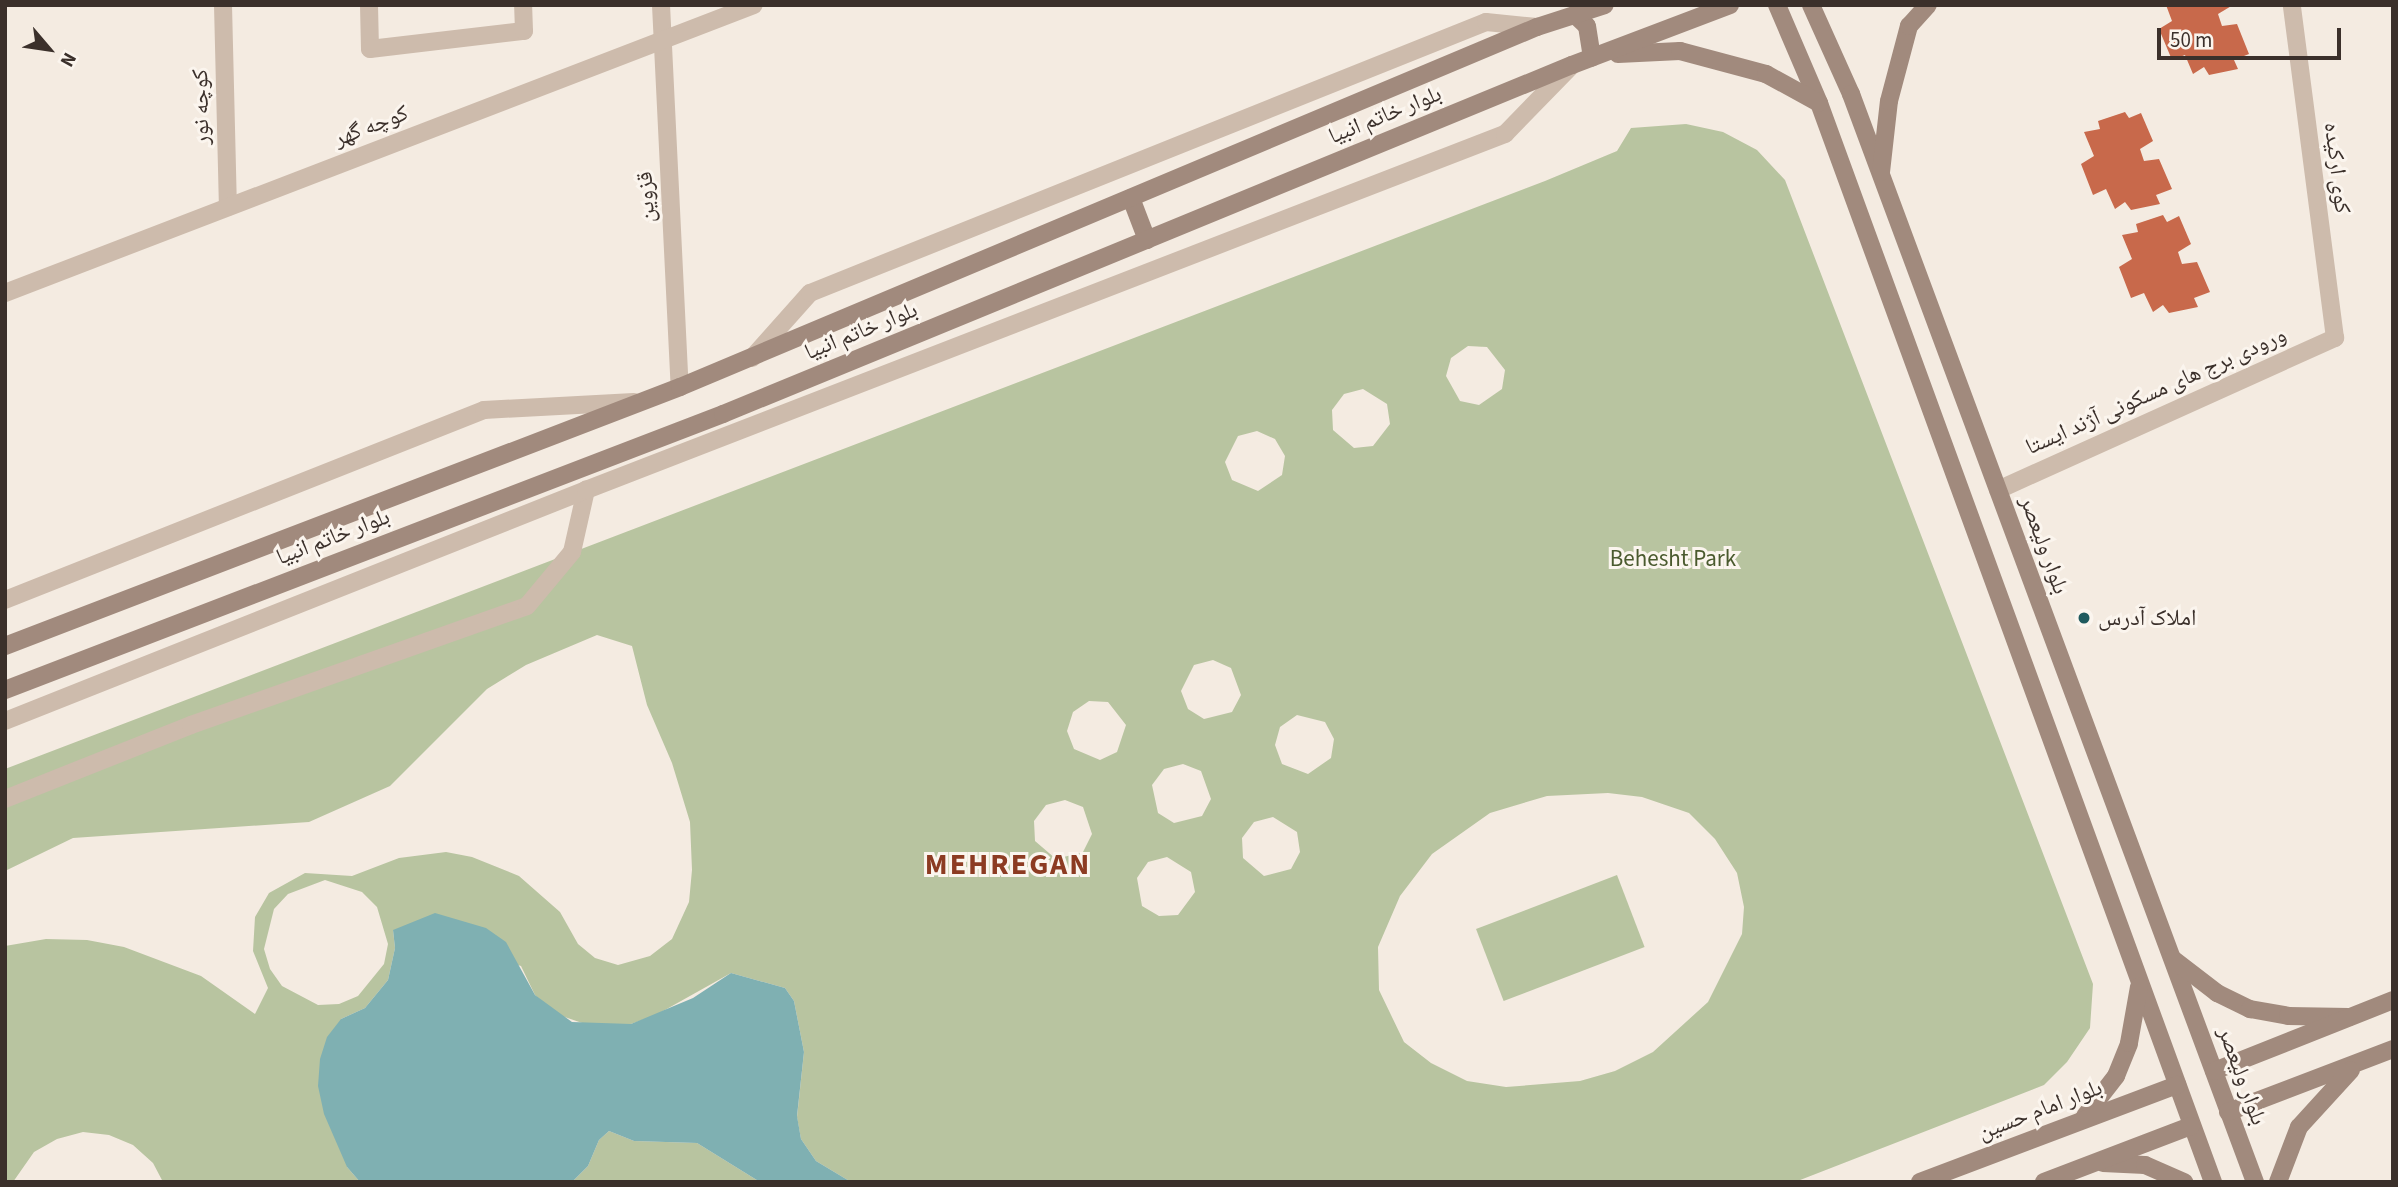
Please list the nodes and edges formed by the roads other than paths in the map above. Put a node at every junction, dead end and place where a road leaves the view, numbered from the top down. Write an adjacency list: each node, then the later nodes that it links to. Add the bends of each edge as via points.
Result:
1 (223, 5): 20 (street, کوچه نور)
2 (369, 5): 3 (street, via 370,49 524,31)
3 (523, 5)
4 (661, 5): 14 (street, قزوین)
5 (754, 5): 14 (street, کوچه گهر)
6 (1605, 5): 12 (main road, بلوار خاتم انبیا)
7 (1730, 5): 15 (main road, بلوار خاتم انبیا)
8 (1777, 5): 17 (main road)
9 (1811, 5): 18 (main road, بلوار ولیعصر)
10 (1928, 5): 18 (main road, via 1909,26 1902,50 1889,101)
11 (2292, 5): 23 (street, کوی ارکیده)
12 (1575, 10): 13 (main road, بلوار خاتم انبیا); 15 (main road, via 1587,26)
13 (1537, 27): 19 (main road, بلوار خاتم انبیا); 24 (street, via 1486,22 810,293)
14 (663, 40): 20 (street, کوچه گهر); 25 (street, قزوین)
15 (1596, 56): 16 (main road, بلوار خاتم انبیا); 17 (main road, via 1680,51 1766,74)
16 (1572, 65): 21 (main road, بلوار خاتم انبیا); 28 (street, via 1505,134)
17 (1819, 103): 35 (main road)
18 (1881, 176): 27 (main road, بلوار ولیعصر)
19 (1131, 198): 21 (main road); 24 (main road, بلوار خاتم انبیا)
20 (228, 207): 22 (street, کوچه گهر)
21 (1147, 240): 31 (main road, بلوار خاتم انبیا, via 723,414)
22 (5, 293)
23 (2335, 338): 27 (street, ورودی برج های مسکونی آژند ایستا)
24 (752, 358): 25 (main road, بلوار خاتم انبیا)
25 (680, 387): 26 (main road, بلوار خاتم انبیا)
26 (641, 402): 29 (street, via 484,410); 30 (main road, بلوار خاتم انبیا)
27 (1998, 489): 34 (main road, بلوار ولیعصر)
28 (586, 490): 32 (street); 33 (street, via 572,552 527,606 191,725)
29 (5, 600)
30 (5, 646)
31 (5, 690)
32 (5, 720)
33 (5, 799)
34 (2171, 958): 37 (main road, via 2205,985 2250,1009 2297,1017); 40 (main road, بلوار ولیعصر)
35 (2140, 983): 41 (main road); 43 (main road, via 2129,1043 2116,1076)
36 (2393, 1000): 37 (main road)
37 (2349, 1017): 40 (main road)
38 (2393, 1049): 39 (main road)
39 (2359, 1062): 42 (main road); 51 (main road, via 2299,1127)
40 (2214, 1071): 42 (main road, بلوار ولیعصر)
41 (2177, 1085): 43 (main road, بلوار امام حسین); 44 (main road)
42 (2228, 1112): 50 (main road, بلوار ولیعصر)
43 (2081, 1120): 46 (main road, بلوار امام حسین)
44 (2191, 1126): 45 (main road); 49 (main road)
45 (2092, 1163): 47 (main road); 48 (main road, via 2145,1165)
46 (1920, 1182)
47 (2044, 1182)
48 (2184, 1182)
49 (2213, 1182)
50 (2255, 1182)
51 (2278, 1182)

